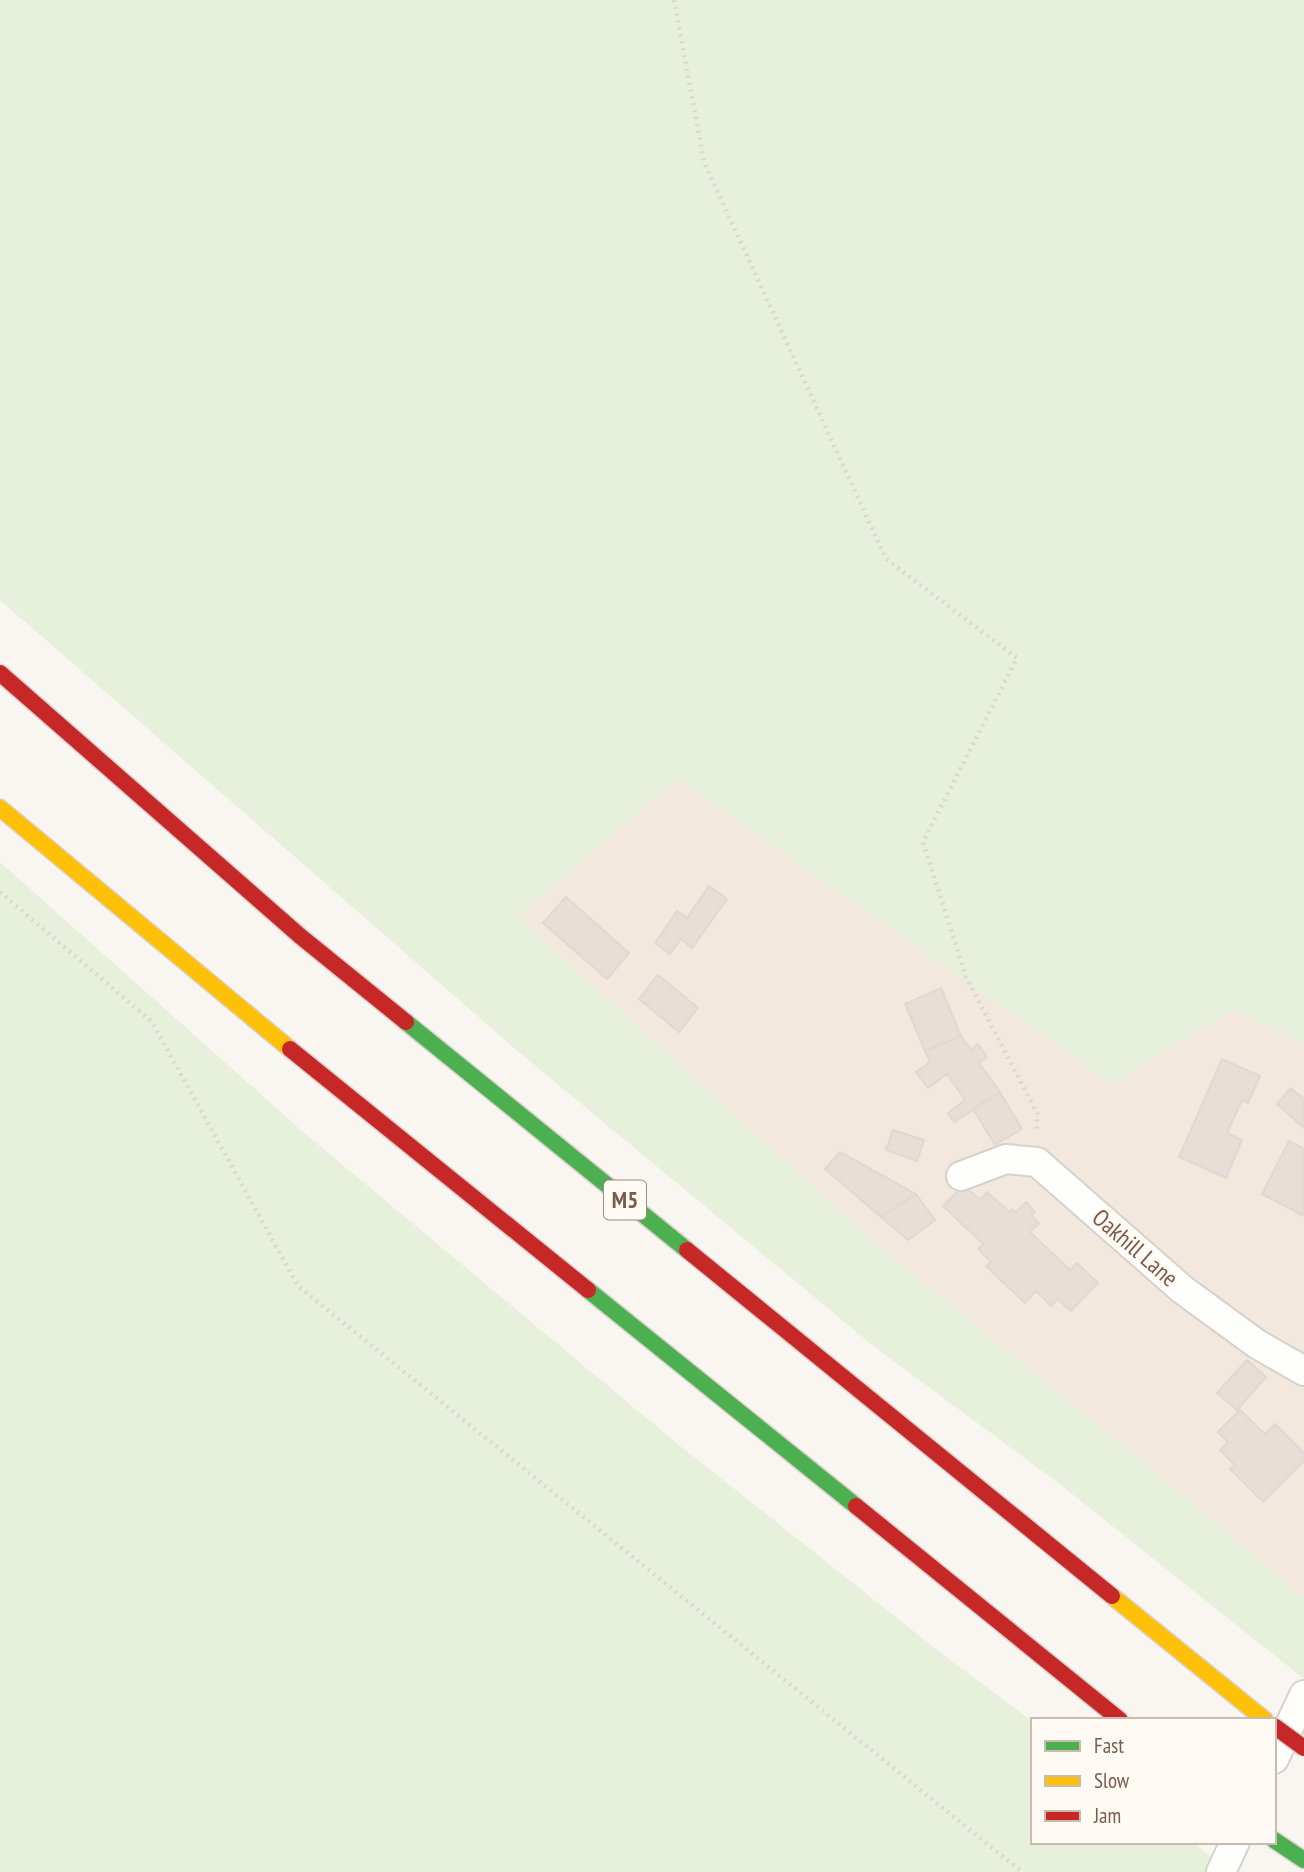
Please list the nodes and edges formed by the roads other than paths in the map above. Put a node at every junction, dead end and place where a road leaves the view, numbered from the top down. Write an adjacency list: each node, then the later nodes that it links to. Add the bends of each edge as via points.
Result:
1 (0, 673): 6 (highway, M5, via 300,936)
2 (0, 808): 7 (highway, via 260,1025)
3 (961, 1176): 4 (street, Oakhill Lane, via 1006,1158 1037,1162 1183,1290 1257,1344)
4 (1304, 1371)
5 (1304, 1695): 10 (street)
6 (1262, 1717)
7 (1118, 1718)
8 (1276, 1727): 9 (highway, bridge)
9 (1304, 1748)
10 (1276, 1755)
11 (1276, 1841): 13 (highway)
12 (1234, 1844): 14 (street)
13 (1304, 1860)
14 (1221, 1872)

